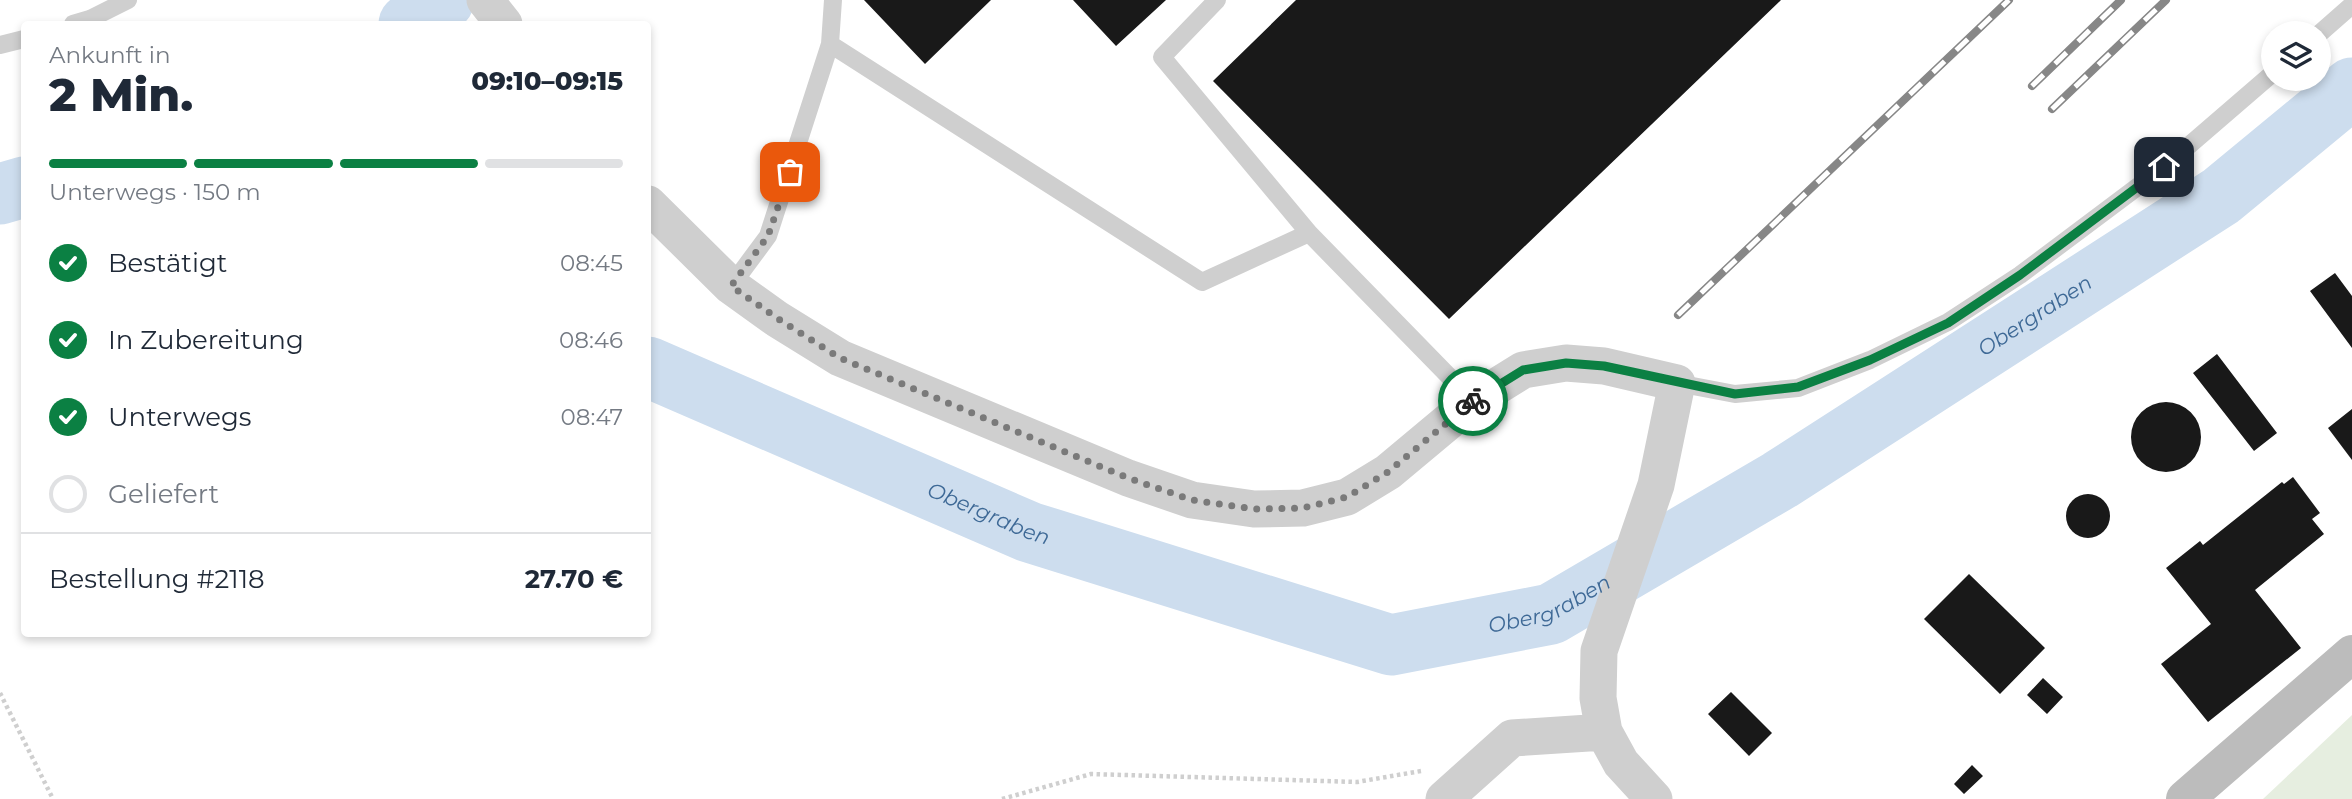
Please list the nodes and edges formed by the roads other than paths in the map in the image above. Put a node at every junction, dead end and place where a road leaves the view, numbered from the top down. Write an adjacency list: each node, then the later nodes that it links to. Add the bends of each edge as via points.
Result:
1 (128, 0): 6 (lane)
2 (485, 0): 7 (street)
3 (833, 0): 10 (lane)
4 (1217, 0): 14 (lane, via 1162,57)
5 (2352, 5): 8 (lane)
6 (83, 21)
7 (502, 21)
8 (2331, 23)
9 (21, 40): 11 (lane)
10 (830, 44): 14 (lane, via 1202,282); 15 (lane, via 768,236)
11 (0, 45)
12 (2261, 83): 16 (lane, via 2164,167 1948,323 1798,387 1735,394)
13 (651, 207): 15 (street)
14 (1309, 233): 17 (lane)
15 (731, 286): 17 (street, via 840,358 1128,478 1192,500 1254,509 1303,508 1347,497 1388,472)
16 (1677, 383): 17 (street, via 1604,366 1566,363 1523,370); 19 (street, via 1656,485 1599,650 1598,698)
17 (1473, 401)
18 (2352, 654): 22 (main road)
19 (1604, 732): 20 (street, via 1512,738); 21 (street, via 1621,763)
20 (1433, 785)
21 (1654, 799)
22 (2185, 799)

